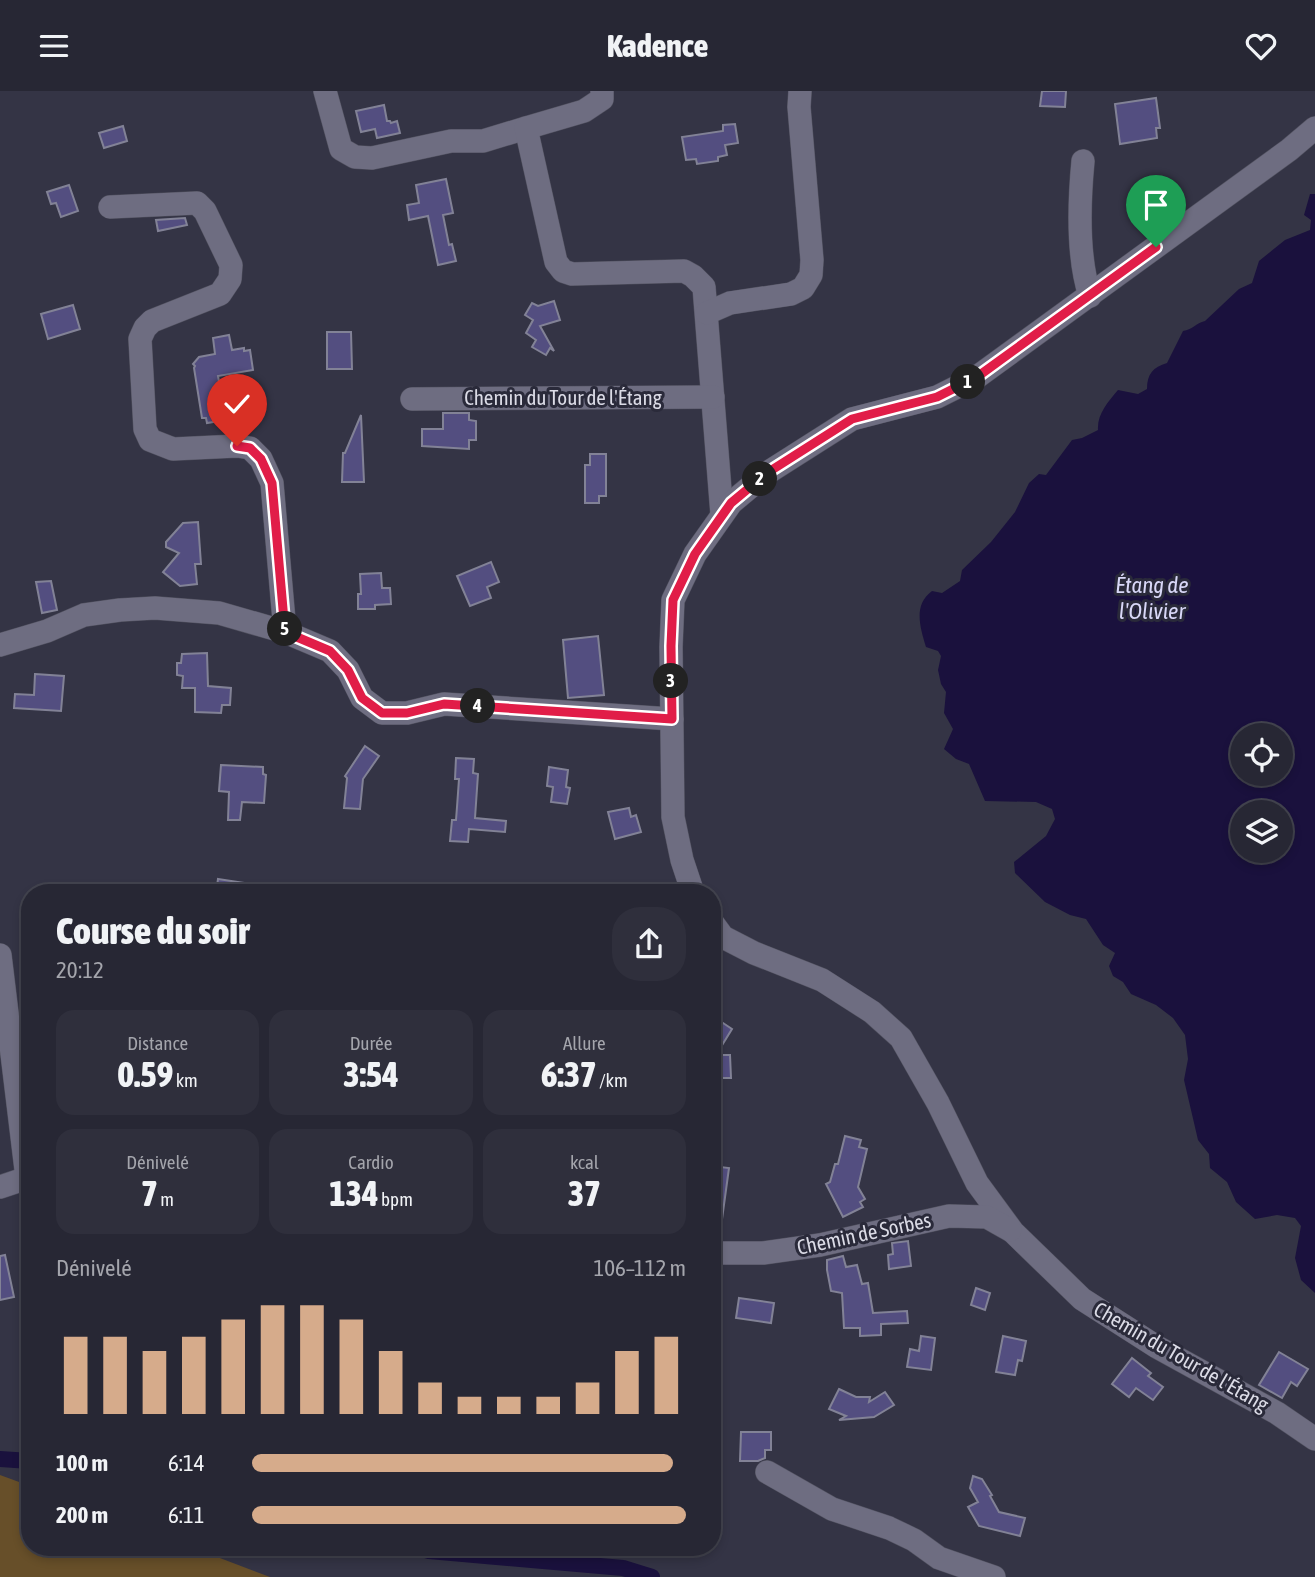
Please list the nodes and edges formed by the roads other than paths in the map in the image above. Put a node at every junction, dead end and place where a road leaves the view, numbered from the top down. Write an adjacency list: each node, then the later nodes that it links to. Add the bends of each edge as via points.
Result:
1 (325, 91): 4 (street, via 341,149 355,157 451,141 483,141)
2 (602, 91): 4 (street, via 602,99 584,111)
3 (800, 91): 9 (street, via 811,275 803,288 791,294 730,303)
4 (526, 128): 9 (street, via 556,262 564,271 684,271 704,287)
5 (1315, 128): 8 (street)
6 (1083, 161): 8 (street, via 1083,267)
7 (110, 207): 13 (street, via 197,203 231,265 230,279 220,294 152,321 139,339 145,429 150,440 173,449 237,446 250,448 261,459 272,483)
8 (1090, 296): 12 (street, via 977,377 937,397 852,419 767,473)
9 (707, 313): 10 (street)
10 (713, 397): 11 (street, Chemin du Tour de l'Étang); 12 (street)
11 (412, 399)
12 (722, 515): 15 (street, via 695,554 673,600)
13 (285, 632): 14 (street, via 219,613 155,608 84,615); 15 (street, via 330,651 348,670 362,698 382,713 407,713 444,704)
14 (0, 645)
15 (672, 719): 16 (street, via 673,817)
16 (690, 884)
17 (721, 934): 22 (street, Chemin du Tour de l'Étang, via 822,980 872,1012 901,1038 977,1183)
18 (0, 955): 19 (street)
19 (21, 1122)
20 (21, 1180): 21 (street)
21 (0, 1187)
22 (1013, 1232): 23 (street, Chemin de Sorbes, via 987,1217 949,1216 820,1245); 24 (street, Chemin du Tour de l'Étang, via 1082,1299)
23 (721, 1253)
24 (1315, 1439)
25 (767, 1472): 26 (street, via 832,1509 890,1528 939,1558)
26 (994, 1577)

